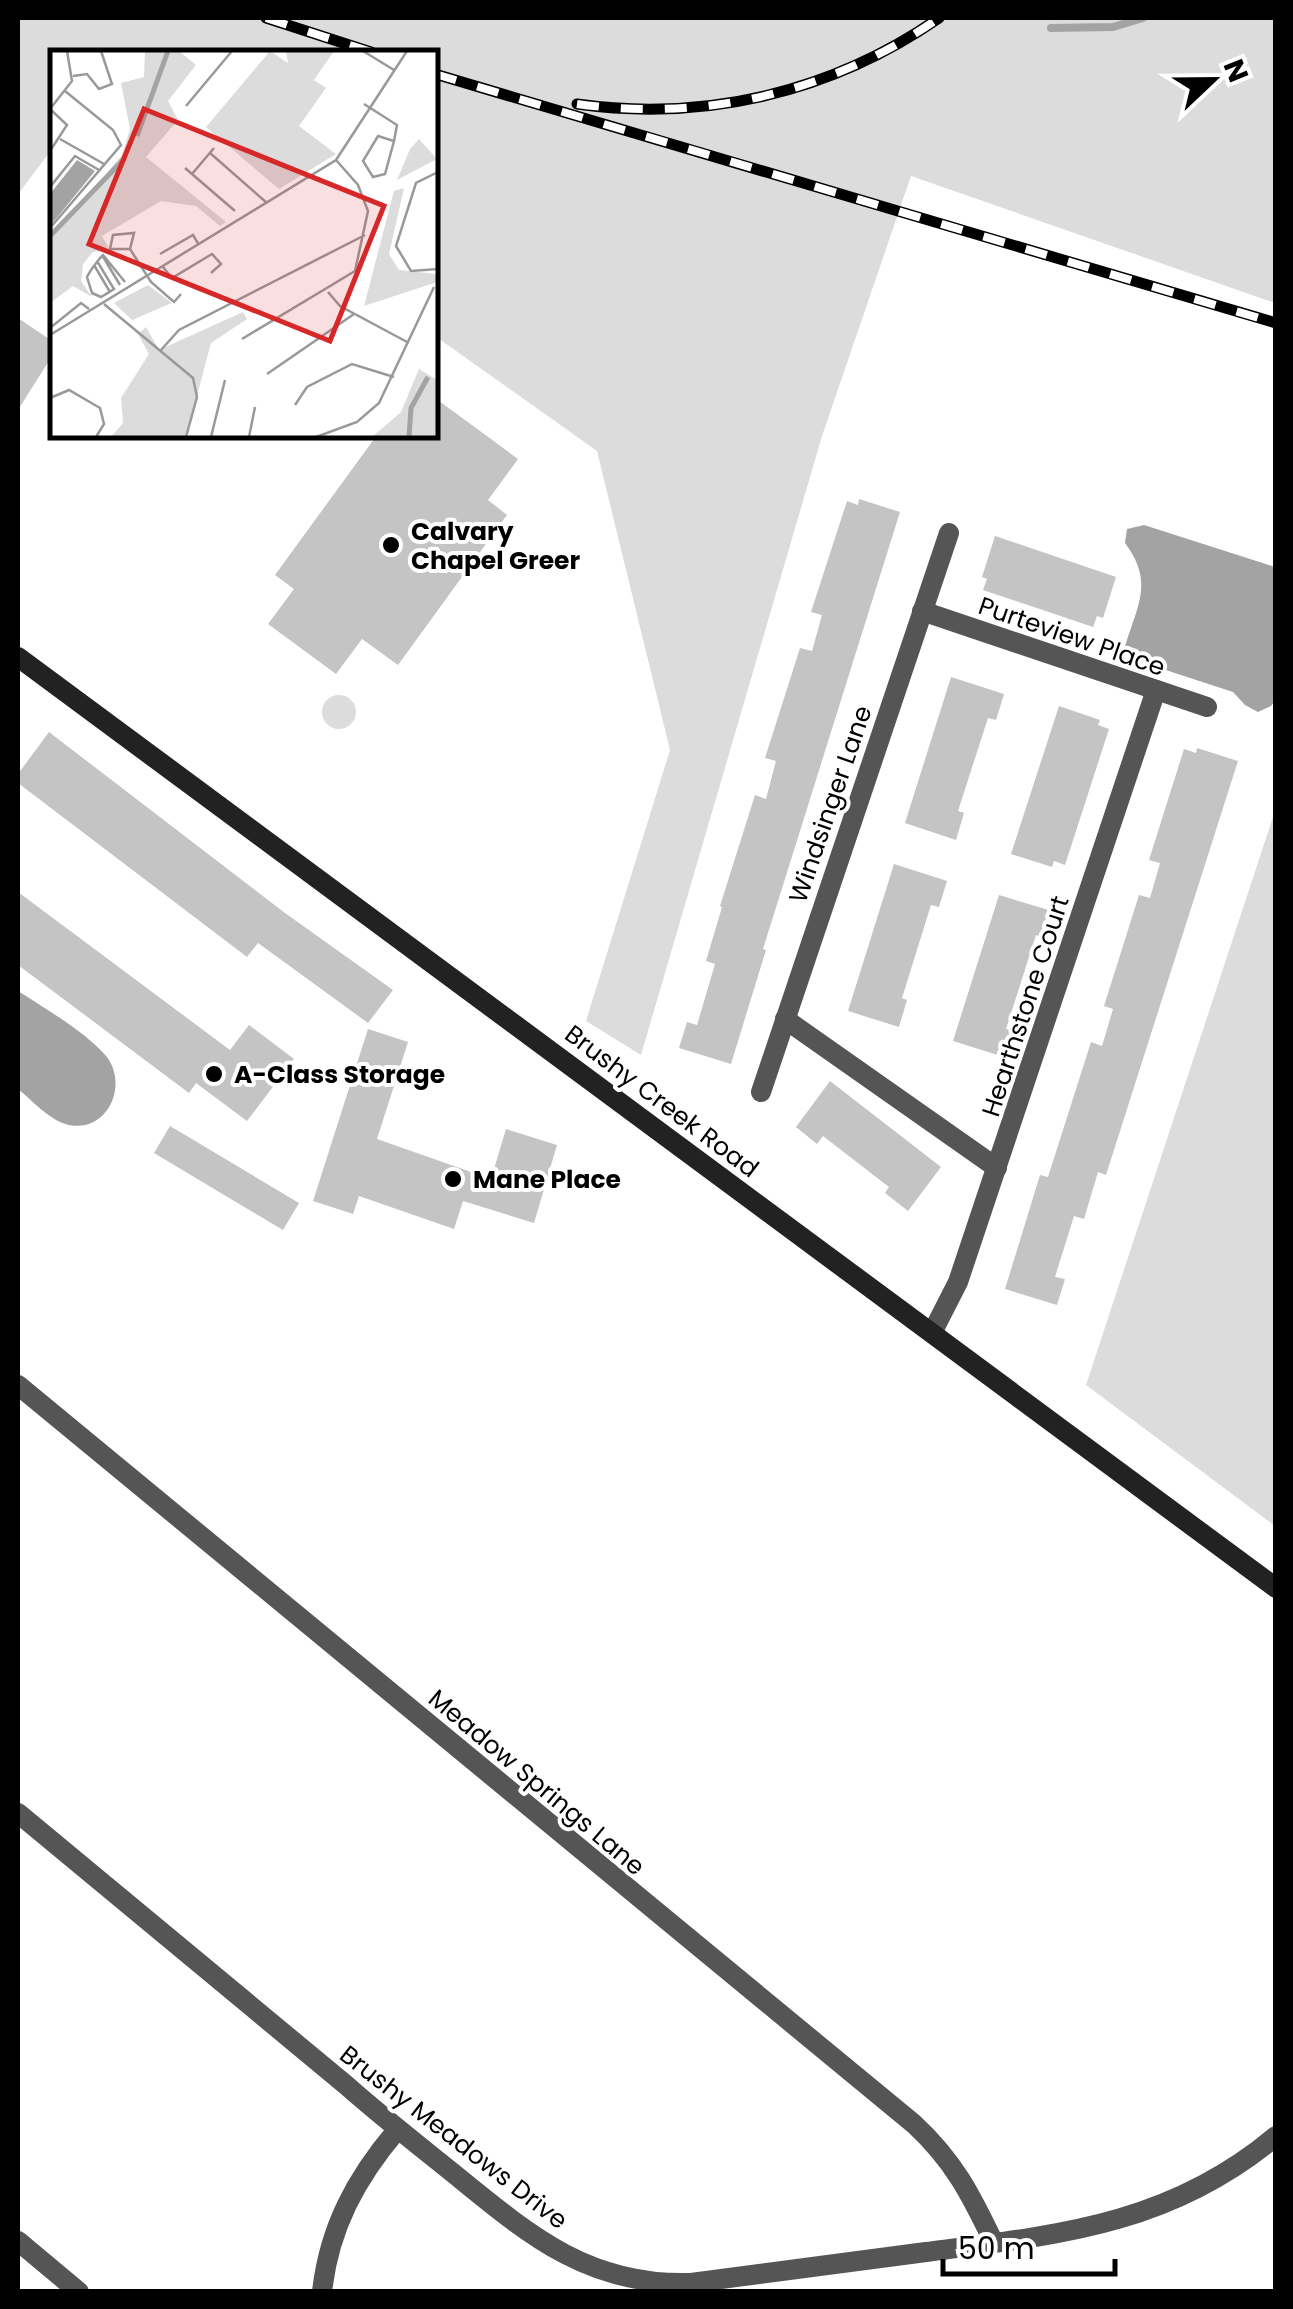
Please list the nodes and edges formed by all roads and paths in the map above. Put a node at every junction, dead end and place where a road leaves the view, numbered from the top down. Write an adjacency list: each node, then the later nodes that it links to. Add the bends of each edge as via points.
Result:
1 (949, 533): 2 (street, Windsinger Lane)
2 (922, 611): 4 (street, Purteview Place); 6 (street, Windsinger Lane)
3 (18, 657): 9 (main road, Brushy Creek Road)
4 (1156, 690): 5 (street, Purteview Place); 8 (street, Hearthstone Court)
5 (1207, 707)
6 (785, 1019): 7 (street, Windsinger Lane); 8 (street)
7 (762, 1092)
8 (997, 1168): 9 (street, Hearthstone Court, via 958,1282)
9 (932, 1333): 11 (main road, Brushy Creek Road)
10 (18, 1385): 16 (street, Meadow Springs Lane, via 914,2124 963,2178)
11 (1276, 1588)
12 (18, 1813): 13 (street, Brushy Meadows Drive)
13 (397, 2130): 16 (street, Brushy Meadows Drive, via 538,2240 630,2280 692,2283); 18 (street, via 346,2204)
14 (1276, 2136): 16 (street, Brushy Meadows Drive, via 1174,2201 1096,2226)
15 (18, 2240): 17 (street)
16 (994, 2243)
17 (79, 2292)
18 (322, 2292)

